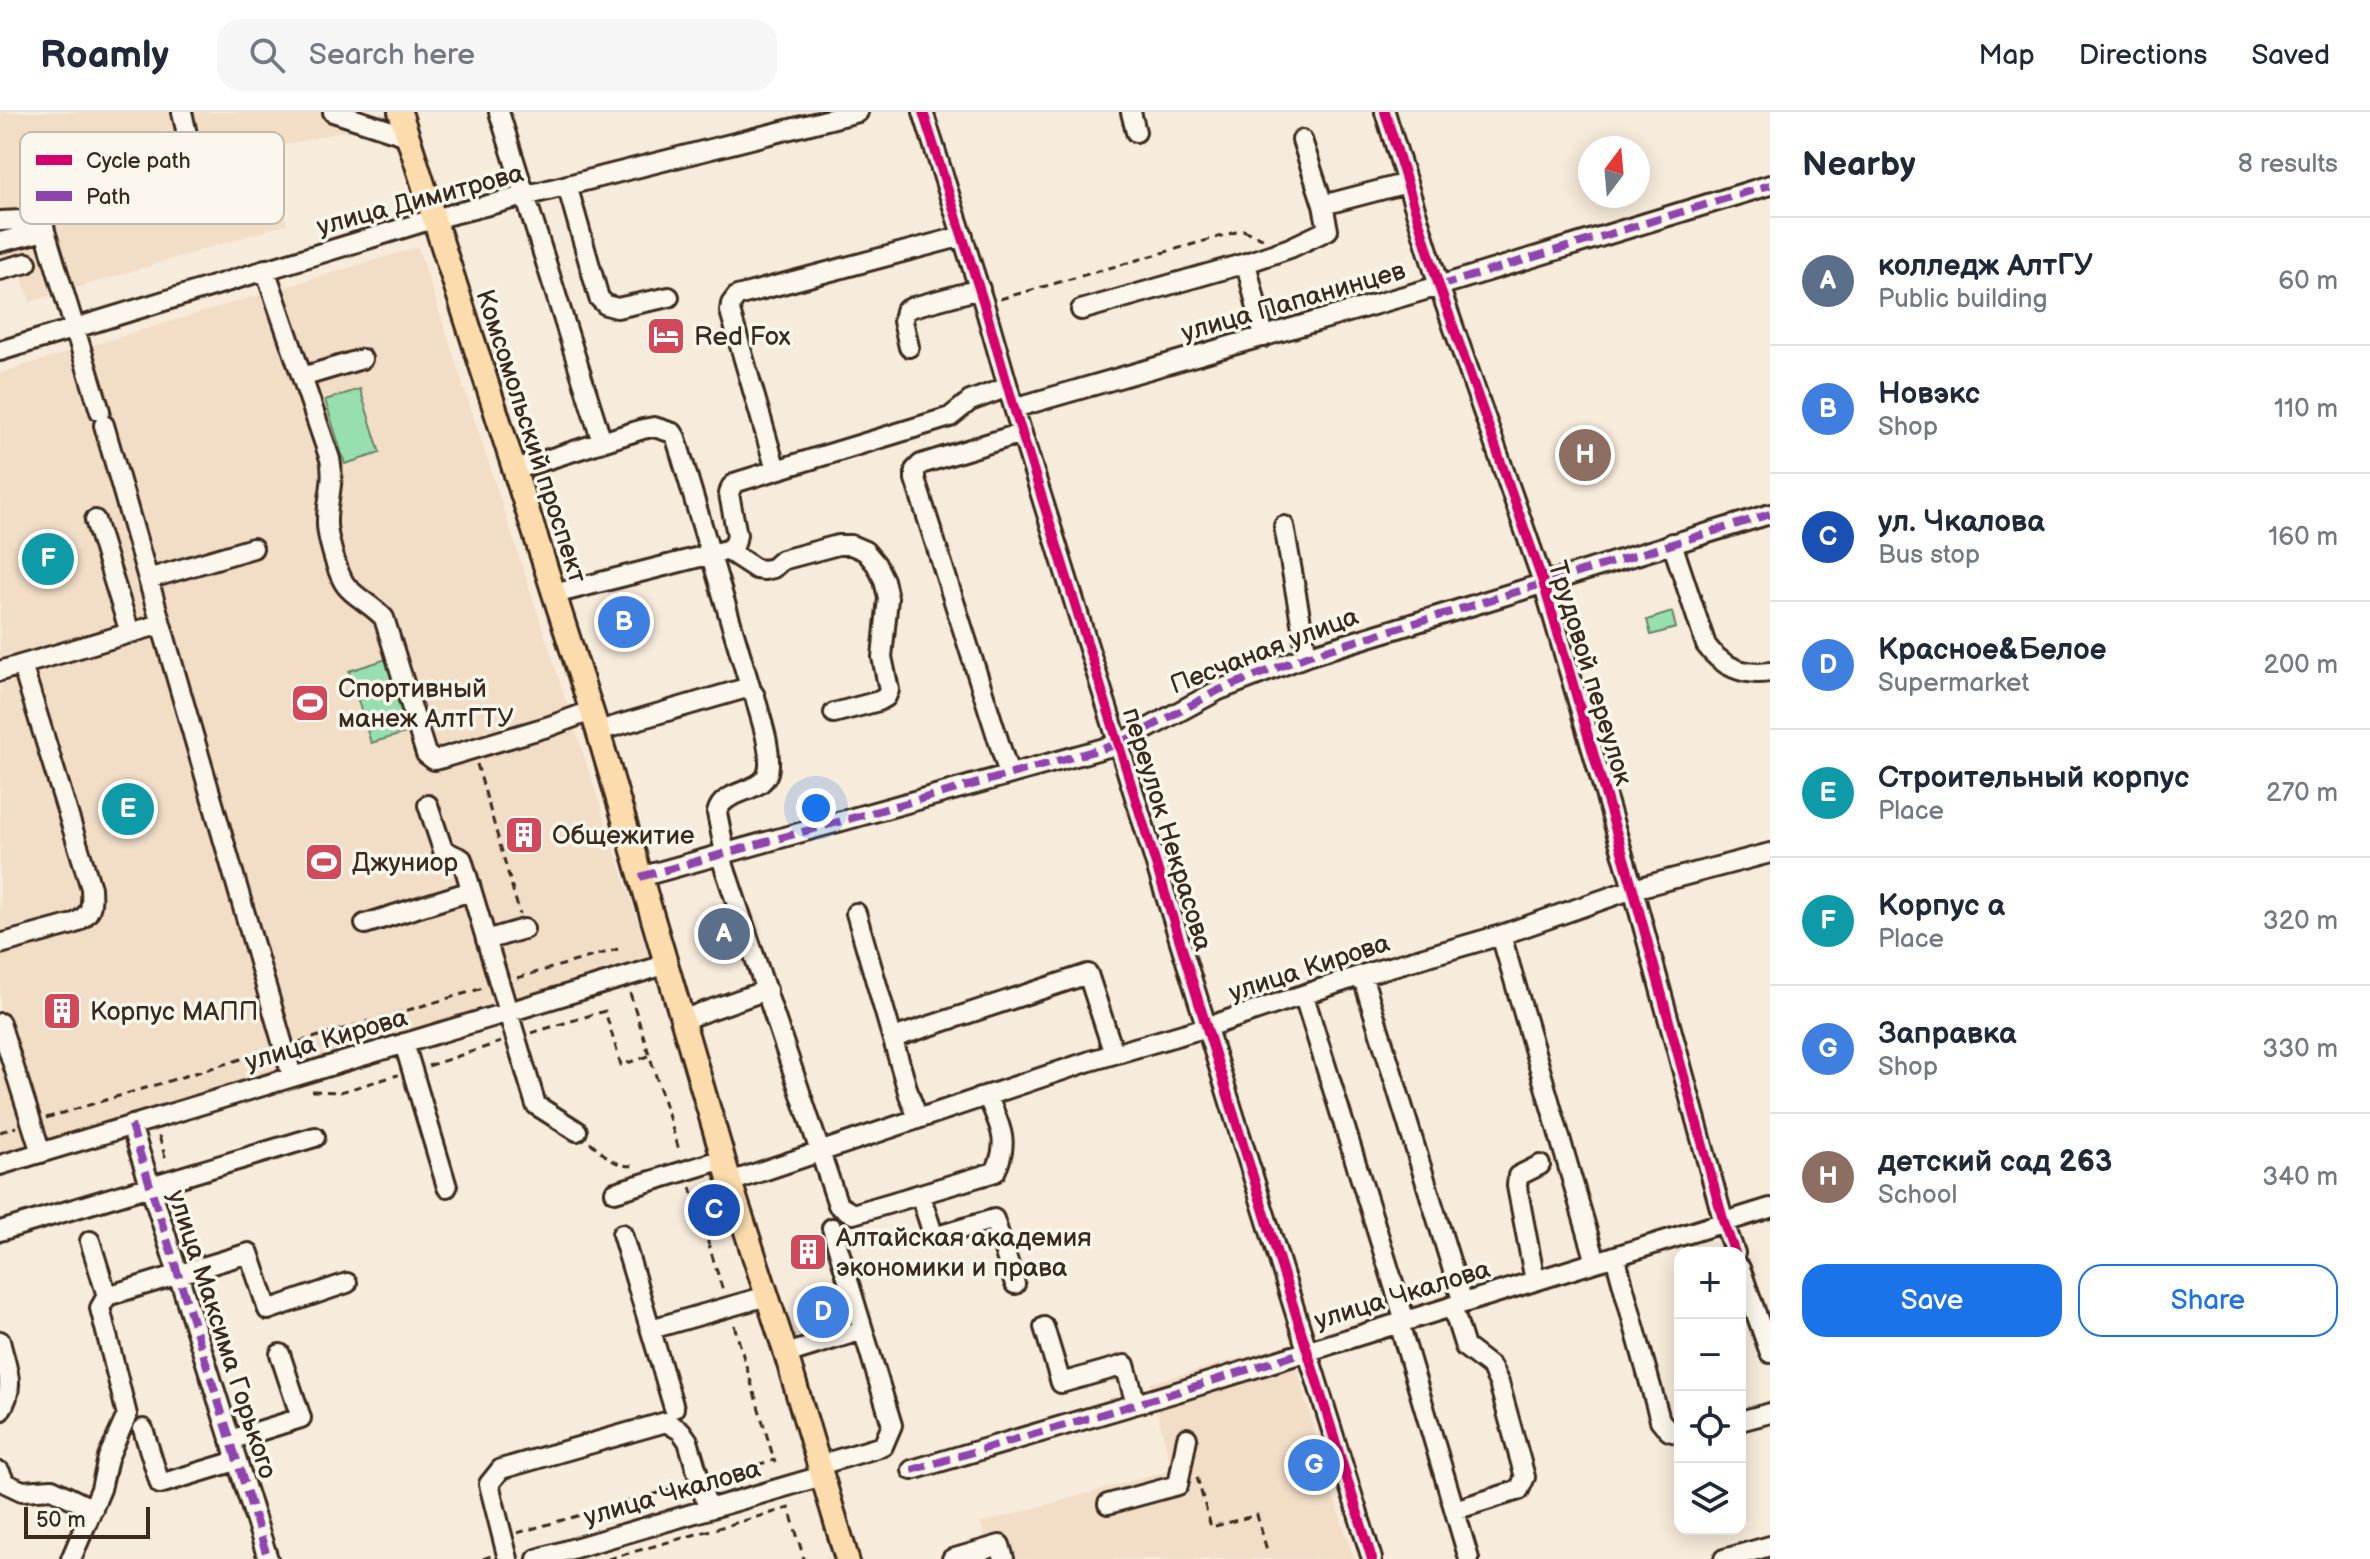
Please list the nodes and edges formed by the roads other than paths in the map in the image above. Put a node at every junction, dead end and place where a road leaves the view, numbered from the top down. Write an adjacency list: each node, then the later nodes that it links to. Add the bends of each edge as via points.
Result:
1 (182, 112): 10 (street)
2 (333, 112): 12 (street)
3 (400, 112): 12 (main road, Комсомольский проспект)
4 (499, 112): 17 (street)
5 (858, 112): 9 (street, улица Димитрова)
6 (923, 112): 24 (street, переулок Некрасова)
7 (1131, 112): 11 (street)
8 (1385, 112): 14 (street, Трудовой переулок)
9 (834, 115): 15 (street, улица Димитрова)
10 (186, 132)
11 (1136, 132)
12 (407, 136): 19 (main road, Комсомольский проспект)
13 (1302, 140): 18 (street)
14 (1407, 183): 18 (street); 30 (street, Трудовой переулок)
15 (567, 185): 17 (street, улица Димитрова); 32 (street, via 599,298 617,308)
16 (1770, 185): 30 (street, улица Папанинцев)
17 (526, 196): 19 (street, улица Димитрова); 43 (street)
18 (1323, 205): 27 (street, via 1328,230)
19 (433, 219): 28 (street, улица Димитрова); 44 (main road, Комсомольский проспект)
20 (20, 220): 21 (street)
21 (0, 221)
22 (42, 224): 25 (street)
23 (44, 224): 34 (street)
24 (963, 236): 31 (street, переулок Некрасова); 45 (street, via 737,296 730,311)
25 (0, 242)
26 (27, 263): 29 (street)
27 (1246, 263): 33 (street); 35 (street)
28 (265, 269): 34 (street, улица Димитрова); 39 (street)
29 (0, 270)
30 (1439, 286): 35 (street, улица Папанинцев); 53 (street, Трудовой переулок)
31 (982, 296): 36 (street, via 905,311); 40 (street, переулок Некрасова)
32 (669, 297)
33 (1081, 310)
34 (74, 327): 37 (street, улица Димитрова); 52 (street)
35 (1264, 337): 41 (street, улица Папанинцев)
36 (909, 347)
37 (0, 351)
38 (362, 359): 39 (street)
39 (302, 377): 63 (street, via 333,474 326,523 343,582 384,618 426,754 434,760 550,726)
40 (1008, 387): 41 (street, переулок Некрасова); 45 (street, via 970,401 950,417)
41 (1014, 408): 42 (street, переулок Некрасова)
42 (1022, 433): 64 (street, переулок Некрасова); 65 (street, via 915,470)
43 (602, 442): 44 (street); 51 (street, via 654,427 673,433)
44 (514, 470): 54 (main road, Комсомольский проспект)
45 (776, 470): 51 (street, via 731,487 737,535 735,544)
46 (1770, 514): 49 (street, Песчаная улица)
47 (95, 520): 56 (street)
48 (1284, 526): 57 (street)
49 (1672, 543): 53 (street, Песчаная улица); 60 (street, via 1712,654 1734,669)
50 (253, 548): 52 (street)
51 (719, 552): 54 (street); 61 (street); 62 (street, via 764,570 782,560 851,545 876,564 888,598 882,657 889,690 879,701)
52 (148, 579): 55 (street)
53 (1543, 582): 57 (street, Песчаная улица); 70 (street, Трудовой переулок)
54 (554, 594): 63 (main road, Комсомольский проспект)
55 (161, 624): 56 (street); 89 (street)
56 (130, 633): 58 (street)
57 (1307, 656): 64 (street, Песчаная улица, via 1219,690)
58 (22, 665): 59 (street); 77 (street, via 91,888 91,909 73,924)
59 (0, 671)
60 (1770, 672)
61 (751, 690): 63 (street); 67 (street, via 770,767 757,786 717,807)
62 (834, 713)
63 (595, 721): 69 (main road, Комсомольский проспект)
64 (1119, 744): 65 (street, Песчаная улица); 85 (street, переулок Некрасова)
65 (1009, 774): 67 (street, Песчаная улица)
66 (428, 805): 71 (street, via 443,850 462,859)
67 (723, 853): 69 (street, Песчаная улица); 80 (street)
68 (1770, 853): 70 (street, улица Кирова)
69 (640, 877): 78 (main road, Комсомольский проспект)
70 (1633, 889): 75 (street, улица Кирова); 106 (street, Трудовой переулок)
71 (471, 891): 73 (street); 76 (street)
72 (856, 913): 86 (street)
73 (365, 924)
74 (524, 929): 76 (street)
75 (1501, 935): 79 (street, улица Кирова); 113 (street)
76 (486, 940): 82 (street)
77 (0, 944)
78 (668, 964): 82 (street, улица Кирова); 83 (main road, Комсомольский проспект)
79 (1362, 975): 81 (street, улица Кирова); 121 (street)
80 (767, 990): 83 (street); 95 (street)
81 (1304, 996): 85 (street, улица Кирова); 122 (street)
82 (507, 1013): 87 (street, улица Кирова); 93 (street, via 536,1105)
83 (684, 1019): 97 (main road, Комсомольский проспект)
84 (0, 1023): 96 (street)
85 (1207, 1027): 88 (street, улица Кирова); 127 (street, переулок Некрасова)
86 (893, 1038): 88 (street, via 1088,974); 91 (street)
87 (404, 1043): 89 (street, улица Кирова); 102 (street)
88 (1114, 1054): 90 (street, улица Кирова)
89 (292, 1076): 92 (street, улица Кирова)
90 (987, 1095): 91 (street, улица Кирова); 104 (street, via 1004,1139 995,1172)
91 (918, 1118): 95 (street, улица Кирова)
92 (131, 1125): 96 (street, улица Кирова); 101 (street, улица Максима Горького)
93 (577, 1131)
94 (315, 1137): 101 (street)
95 (819, 1152): 100 (street, улица Кирова); 104 (street, via 838,1205 853,1214)
96 (41, 1153): 98 (street, улица Кирова)
97 (724, 1159): 100 (main road, Комсомольский проспект); 103 (street)
98 (0, 1165)
99 (1540, 1165): 115 (street, via 1518,1176 1517,1186)
100 (730, 1182): 120 (main road, Комсомольский проспект)
101 (149, 1186): 108 (street); 114 (street, улица Максима Горького)
102 (447, 1187)
103 (615, 1192)
104 (920, 1194): 117 (street, via 934,1237 994,1219)
105 (1770, 1208): 106 (street, улица Чкалова)
106 (1724, 1223): 111 (street, Трудовой переулок); 112 (street, улица Чкалова)
107 (832, 1228): 125 (street)
108 (0, 1231)
109 (622, 1234): 124 (street)
110 (90, 1241): 119 (street)
111 (1733, 1247)
112 (1615, 1256): 113 (street, улица Чкалова); 137 (street, via 1660,1420)
113 (1596, 1262): 115 (street, улица Чкалова)
114 (176, 1274): 116 (street, via 249,1253 268,1310); 119 (street); 139 (street, улица Максима Горького)
115 (1535, 1281): 121 (street, улица Чкалова)
116 (347, 1283)
117 (1015, 1284)
118 (1746, 1285): 128 (street)
119 (107, 1296): 145 (street, via 100,1308 127,1415)
120 (767, 1296): 124 (street); 130 (main road, Комсомольский проспект)
121 (1458, 1304): 122 (street, улица Чкалова); 147 (street, via 1465,1347 1491,1367 1499,1383 1525,1477 1519,1490)
122 (1402, 1322): 127 (street, улица Чкалова); 147 (street)
123 (1044, 1327): 131 (street, via 1061,1383 1125,1365)
124 (651, 1329): 132 (street)
125 (863, 1330): 130 (street); 141 (street, улица Чкалова, via 892,1425 883,1446)
126 (0, 1341): 133 (street, via 11,1387)
127 (1307, 1351): 131 (street, улица Чкалова); 156 (street, переулок Некрасова)
128 (1770, 1353)
129 (280, 1354): 139 (street, via 301,1418)
130 (786, 1354): 141 (main road, Комсомольский проспект)
131 (1136, 1404): 142 (street, улица Чкалова)
132 (674, 1408)
133 (0, 1411)
134 (1770, 1413): 135 (street)
135 (1746, 1419)
136 (143, 1429): 140 (street, via 160,1484)
137 (1674, 1432)
138 (1187, 1438): 144 (street, via 1178,1485)
139 (230, 1440): 140 (street, улица Максима Горького)
140 (236, 1461): 150 (street, улица Максима Горького)
141 (820, 1470): 146 (street, улица Чкалова); 153 (main road, Комсомольский проспект)
142 (912, 1470)
143 (0, 1472): 145 (street, via 5,1483 22,1491 52,1489)
144 (1108, 1504)
145 (93, 1509): 149 (street)
146 (708, 1509): 151 (street, via 688,1441 666,1422 501,1469 489,1484); 152 (street, улица Чкалова)
147 (1455, 1510): 157 (street)
148 (1770, 1546): 158 (street)
149 (71, 1559)
150 (268, 1559)
151 (508, 1559)
152 (537, 1559)
153 (847, 1559)
154 (952, 1559): 155 (street, via 1000,1545)
155 (1004, 1559)
156 (1372, 1559)
157 (1469, 1559)
158 (1724, 1559)

